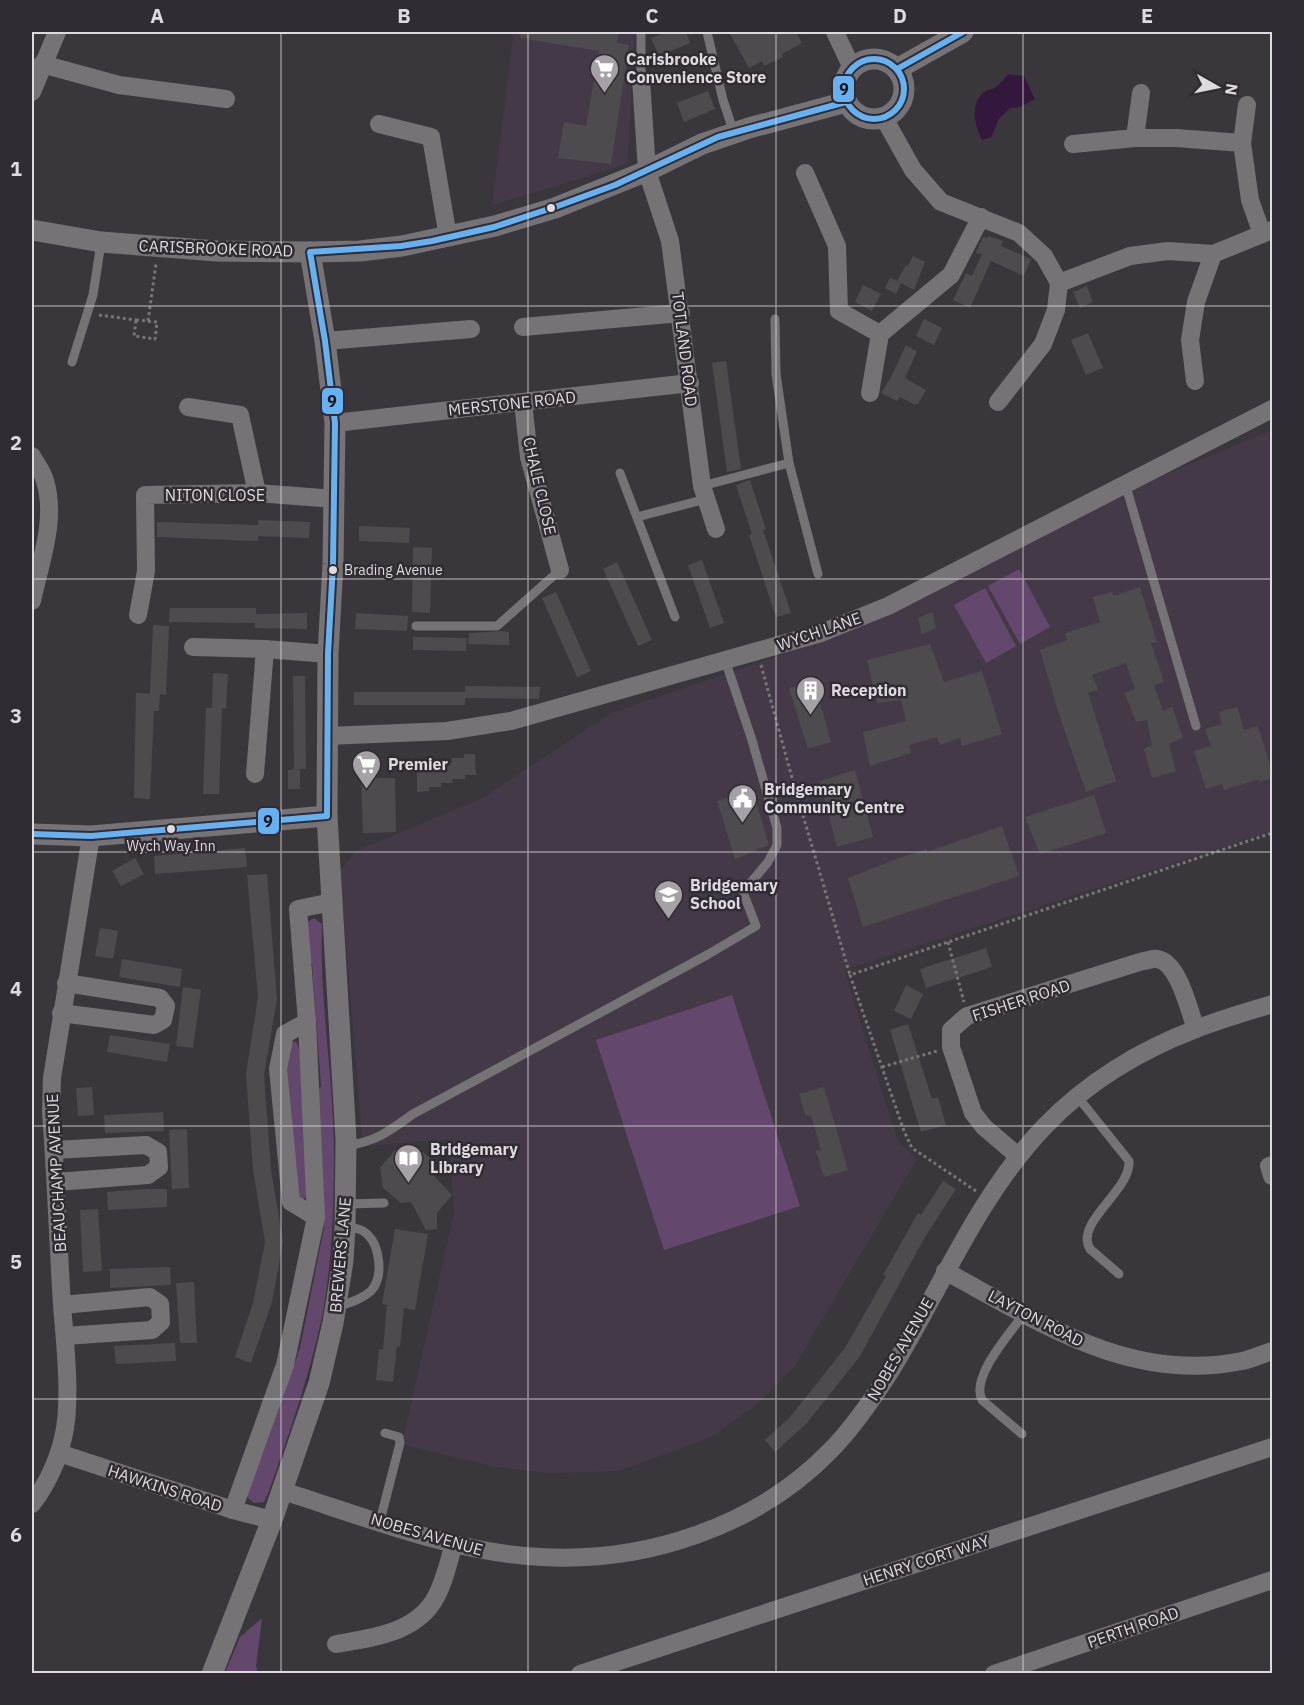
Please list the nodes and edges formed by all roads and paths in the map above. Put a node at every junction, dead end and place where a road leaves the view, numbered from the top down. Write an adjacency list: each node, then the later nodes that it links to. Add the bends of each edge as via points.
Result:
1 (55, 32): 6 (street)
2 (641, 32): 9 (lane)
3 (707, 32): 17 (lane)
4 (835, 32): 7 (street)
5 (963, 32): 8 (street)
6 (42, 64): 10 (street); 12 (street, via 119,85)
7 (852, 68): 8 (street, via 863,60 877,58); 13 (street, via 843,88)
8 (897, 69): 15 (street, via 903,80 901,103)
9 (641, 79): 21 (street, TOTLAND ROAD)
10 (32, 92)
11 (1141, 93): 18 (street)
12 (226, 99)
13 (846, 102): 15 (street, via 858,115 874,120); 17 (street, CARISBROOKE ROAD)
14 (1247, 105): 19 (street)
15 (884, 118): 23 (street, via 913,170 941,202)
16 (379, 124): 26 (street, via 431,137)
17 (734, 133): 21 (street, CARISBROOKE ROAD)
18 (1135, 138): 19 (street); 20 (street)
19 (1242, 143): 25 (street, via 1250,200)
20 (1073, 144)
21 (647, 171): 26 (street, CARISBROOKE ROAD, via 555,208); 32 (street, TOTLAND ROAD, via 670,241)
22 (805, 173): 39 (street, via 837,246 839,311)
23 (981, 217): 31 (street, via 1019,233 1044,256); 39 (street, via 951,275)
24 (32, 231): 27 (street, CARISBROOKE ROAD)
25 (1267, 232): 30 (street)
26 (448, 237): 29 (street, CARISBROOKE ROAD, via 402,246)
27 (101, 242): 28 (street, CARISBROOKE ROAD); 33 (lane)
28 (159, 247): 29 (street, CARISBROOKE ROAD); 36 (path)
29 (310, 252): 40 (street)
30 (1214, 254): 31 (street, via 1168,251 1130,256); 42 (street, via 1196,302 1190,340)
31 (1059, 283): 46 (street, via 1056,310 1043,344)
32 (681, 313): 37 (street); 43 (street, TOTLAND ROAD)
33 (88, 314): 35 (path); 41 (lane)
34 (775, 319): 51 (lane, via 776,374)
35 (136, 320): 36 (path); 36 (path, via 134,336 155,339 157,322)
36 (148, 321)
37 (523, 327)
38 (471, 329): 40 (street)
39 (880, 334): 44 (street)
40 (325, 341): 49 (street)
41 (72, 362)
42 (1195, 381)
43 (690, 383): 45 (street, MERSTONE ROAD); 54 (street, TOTLAND ROAD)
44 (870, 393)
45 (523, 402): 49 (street, MERSTONE ROAD); 59 (street, CHALE CLOSE, via 529,457)
46 (998, 402)
47 (188, 407): 55 (street, via 240,415)
48 (1272, 409): 53 (street, WYCH LANE)
49 (334, 423): 56 (street)
50 (32, 456): 61 (street, via 45,478 51,505)
51 (789, 463): 54 (lane); 60 (lane)
52 (620, 473): 57 (lane)
53 (1125, 483): 67 (street, WYCH LANE, via 888,606 821,633); 70 (lane)
54 (704, 492): 57 (lane); 58 (street, TOTLAND ROAD)
55 (257, 493): 56 (street, NITON CLOSE); 62 (street, NITON CLOSE, via 145,495 146,571)
56 (335, 499): 68 (street)
57 (637, 517): 63 (lane)
58 (716, 528)
59 (560, 570): 64 (lane, via 497,626)
60 (818, 574)
61 (32, 602)
62 (138, 615)
63 (675, 618)
64 (416, 626)
65 (193, 647): 66 (street)
66 (265, 649): 68 (street); 72 (street)
67 (758, 651): 69 (street, WYCH LANE); 79 (path)
68 (328, 654): 71 (street)
69 (725, 660): 71 (street, WYCH LANE, via 512,721 447,731); 89 (lane, via 777,828 777,845 768,862 743,892 760,923 423,1109 381,1137)
70 (1196, 726)
71 (327, 736): 73 (street)
72 (255, 774)
73 (327, 816): 76 (street); 77 (street, BREWERS LANE)
74 (1272, 833): 78 (path)
75 (32, 834): 76 (street)
76 (90, 836): 80 (street, BEAUCHAMP AVENUE)
77 (332, 902): 84 (street, via 298,909); 89 (street, BREWERS LANE)
78 (948, 942): 79 (path); 83 (path)
79 (850, 975): 87 (path)
80 (66, 983): 82 (street, BEAUCHAMP AVENUE); 82 (street, via 160,998 166,1006 164,1020 154,1025)
81 (1272, 1004): 85 (street, NOBES AVENUE)
82 (61, 1013): 90 (street, BEAUCHAMP AVENUE, via 52,1078)
83 (967, 1016): 85 (street, FISHER ROAD, via 1158,959 1176,972); 86 (street, FISHER ROAD, via 951,1030)
84 (307, 1022): 98 (street); 98 (street, via 285,1034 278,1069 291,1202)
85 (1196, 1029): 88 (street, NOBES AVENUE, via 1117,1068)
86 (951, 1047): 87 (path); 91 (street, via 973,1113)
87 (882, 1067): 95 (path, via 912,1148)
88 (1077, 1096): 91 (street, NOBES AVENUE); 101 (lane, via 1129,1161 1128,1173 1087,1236 1090,1249)
89 (346, 1146): 97 (street, BREWERS LANE)
90 (54, 1150): 94 (street, BEAUCHAMP AVENUE); 94 (street, via 146,1145 158,1152 159,1167 148,1176)
91 (1018, 1156): 95 (street, NOBES AVENUE)
92 (1272, 1165): 93 (street)
93 (1272, 1176)
94 (56, 1182): 102 (street, BEAUCHAMP AVENUE)
95 (989, 1198): 100 (street, NOBES AVENUE)
96 (384, 1203): 97 (lane)
97 (346, 1204): 99 (street, BREWERS LANE)
98 (316, 1217): 113 (street, via 285,1365)
99 (345, 1227): 103 (street, BREWERS LANE); 103 (lane, via 366,1232 374,1242 379,1269 372,1289)
100 (945, 1270): 104 (street, LAYTON ROAD); 116 (street, NOBES AVENUE, via 864,1411 830,1451 765,1502 693,1536 602,1557 538,1557)
101 (1119, 1274)
102 (62, 1305): 105 (street, BEAUCHAMP AVENUE); 105 (street, via 150,1297 160,1305 161,1322 153,1330)
103 (336, 1307): 111 (street, BREWERS LANE, via 319,1383)
104 (1024, 1314): 106 (street, LAYTON ROAD, via 1062,1335 1139,1360 1205,1365 1242,1361); 108 (lane, via 993,1357 979,1387 982,1400)
105 (64, 1336): 110 (street, BEAUCHAMP AVENUE, via 66,1419)
106 (1272, 1351)
107 (385, 1433): 115 (lane, via 399,1437 400,1443)
108 (1022, 1434)
109 (1272, 1447): 121 (street, HENRY CORT WAY)
110 (59, 1453): 112 (street, BEAUCHAMP AVENUE); 113 (street, HAWKINS ROAD)
111 (283, 1491): 114 (street, BREWERS LANE); 115 (street, NOBES AVENUE)
112 (32, 1504)
113 (233, 1510): 114 (street, HAWKINS ROAD)
114 (272, 1520): 120 (street, BREWERS LANE)
115 (380, 1521): 116 (street, NOBES AVENUE)
116 (454, 1544): 118 (street, via 442,1583 421,1616 375,1638)
117 (1272, 1580): 119 (street, PERTH ROAD)
118 (336, 1644)
119 (1003, 1672)
120 (212, 1674)
121 (580, 1674)

